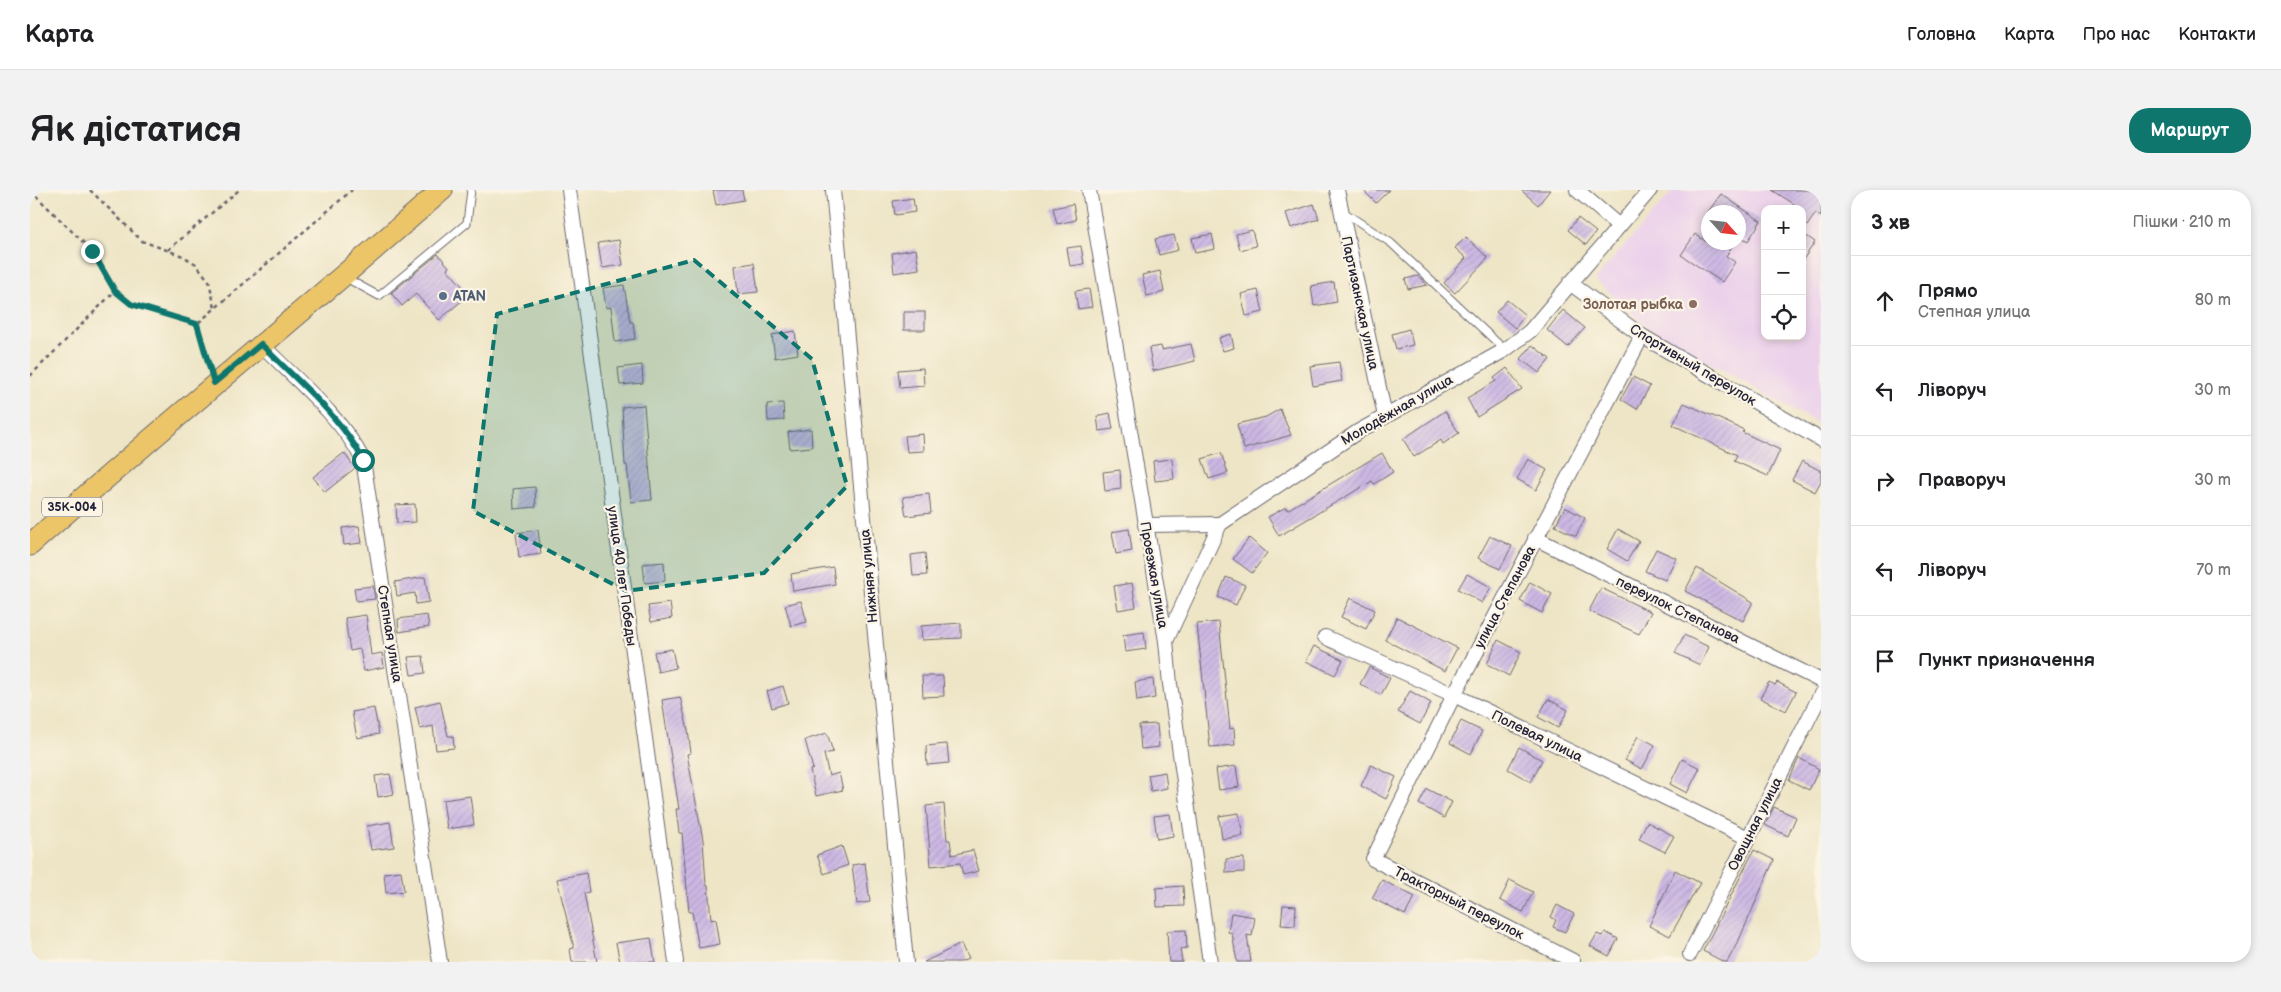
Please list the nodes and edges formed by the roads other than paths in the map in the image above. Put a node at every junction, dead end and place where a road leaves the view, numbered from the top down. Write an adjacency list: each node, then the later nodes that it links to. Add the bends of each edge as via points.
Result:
1 (442, 190): 11 (main road, 35К-004)
2 (472, 190): 11 (lane, via 467,224 379,296)
3 (569, 190): 32 (street, улица 40 лет Победы)
4 (833, 190): 33 (street, Нижняя улица)
5 (1089, 190): 19 (street, Проезжая улица)
6 (1337, 190): 9 (street, Партизанская улица)
7 (1577, 190): 10 (street)
8 (1650, 190): 10 (street, Молодёжная улица)
9 (1341, 211): 15 (lane, via 1392,243); 16 (street, Партизанская улица)
10 (1619, 226): 12 (street, Молодёжная улица)
11 (344, 277): 14 (main road, 35К-004)
12 (1570, 283): 13 (street, Спортивный переулок); 15 (street, Молодёжная улица, via 1530,331)
13 (1642, 336): 17 (street, Спортивный переулок); 20 (street, улица Степанова)
14 (261, 344): 21 (main road, 35К-004); 31 (street, Степная улица, via 338,422 363,460)
15 (1505, 350): 16 (street, Молодёжная улица)
16 (1384, 416): 18 (street, Молодёжная улица)
17 (1821, 440)
18 (1220, 524): 19 (street); 23 (street)
19 (1145, 525): 23 (street, Проезжая улица)
20 (1536, 538): 24 (street, переулок Степанова); 26 (street, улица Степанова)
21 (30, 544)
22 (1325, 636): 26 (street, Полевая улица)
23 (1166, 642): 34 (street, Проезжая улица)
24 (1821, 681)
25 (1821, 694): 27 (street, Овощная улица)
26 (1454, 695): 27 (street, Полевая улица); 28 (street, улица Степанова)
27 (1748, 838): 29 (street, Овощная улица)
28 (1373, 859): 30 (street, Тракторный переулок)
29 (1690, 954)
30 (1573, 961)
31 (440, 962)
32 (676, 962)
33 (906, 962)
34 (1210, 962)

